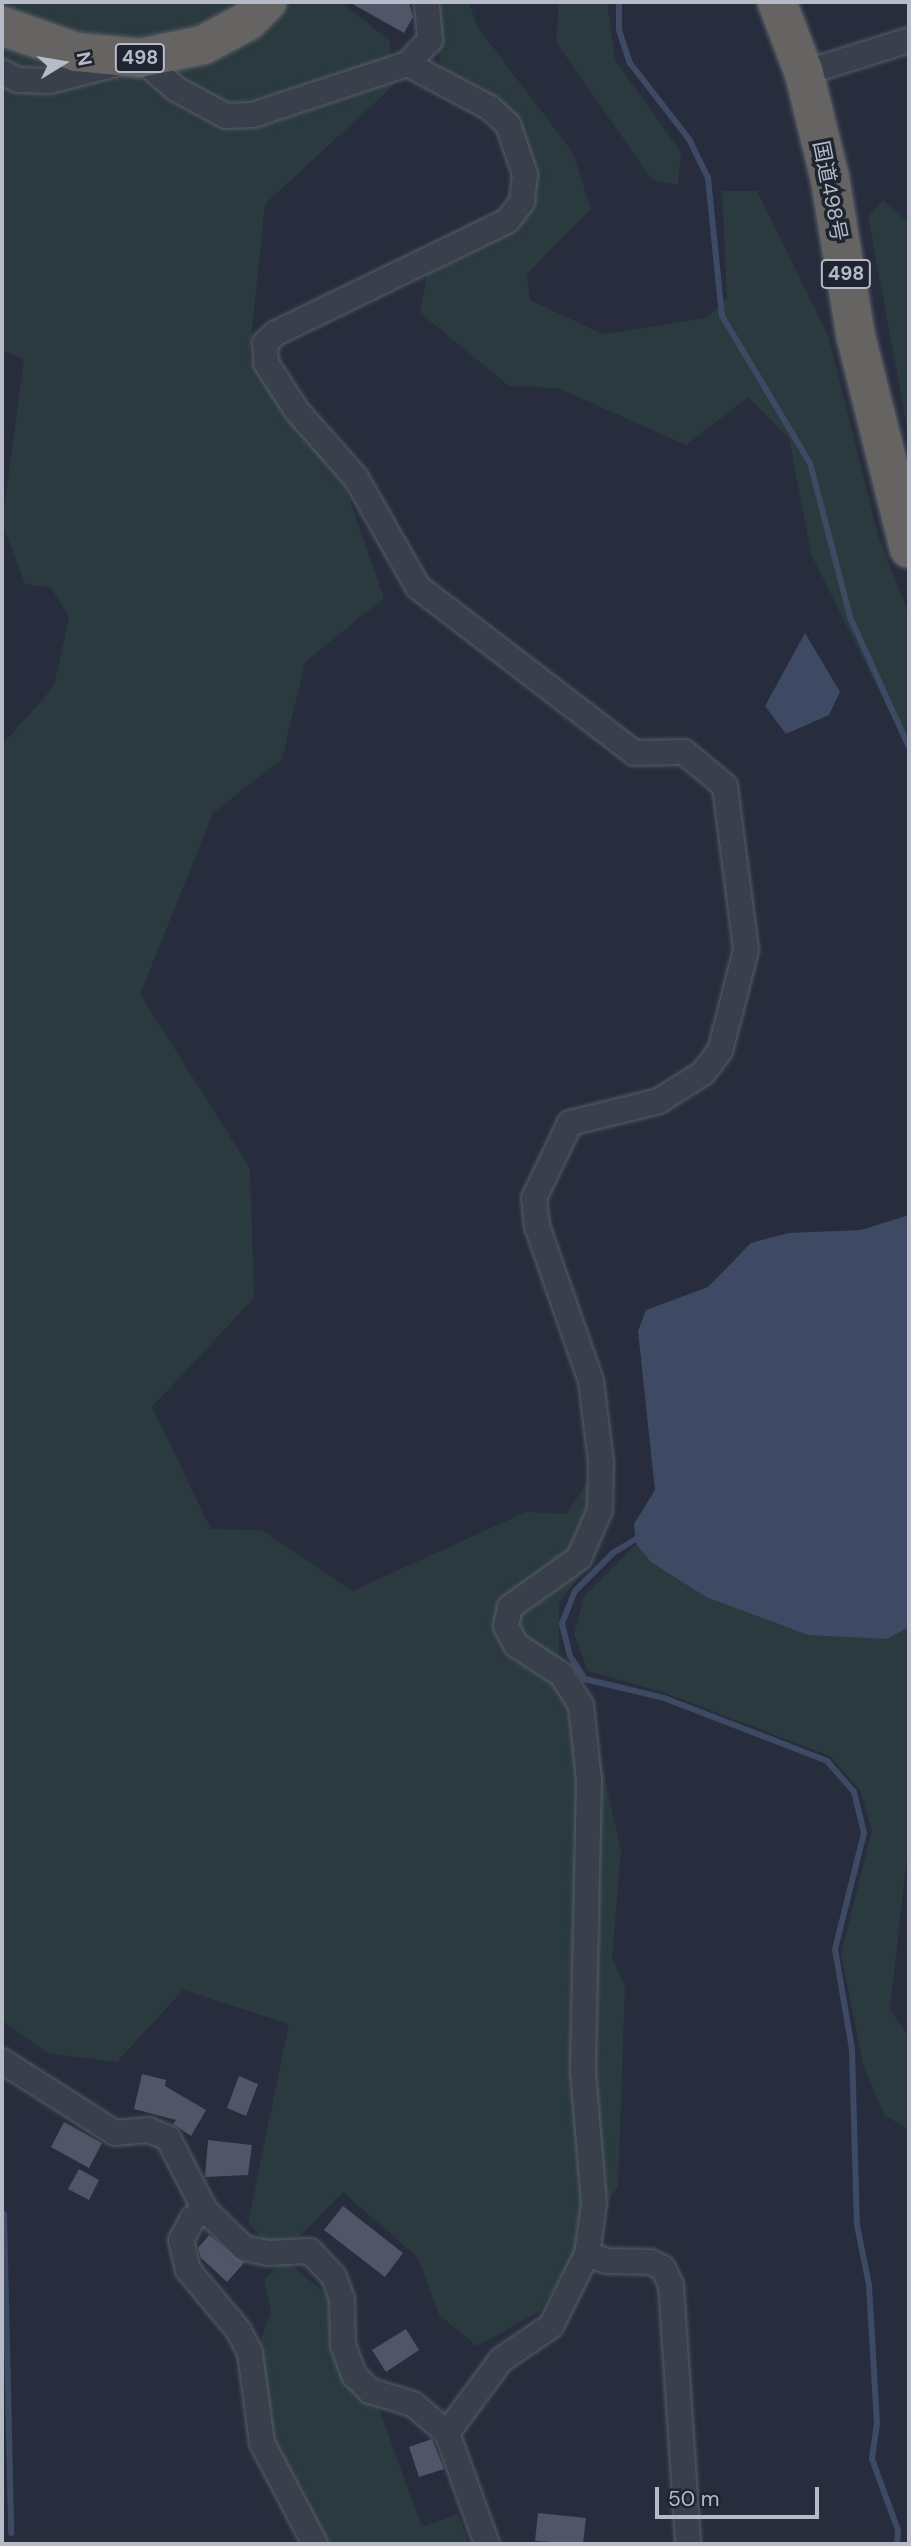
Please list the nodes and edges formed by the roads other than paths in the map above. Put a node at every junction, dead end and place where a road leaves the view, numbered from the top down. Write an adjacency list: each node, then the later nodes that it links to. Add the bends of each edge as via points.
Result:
1 (267, 2): 6 (highway, 498, via 248,22 204,45)
2 (426, 2): 7 (street, via 430,40)
3 (777, 2): 9 (highway, 国道498号 / 498)
4 (2, 26): 6 (highway, 498, via 76,52)
5 (909, 40): 9 (street)
6 (141, 58): 7 (street, via 176,89 226,116 253,115); 8 (street, via 49,81 18,80)
7 (407, 64): 13 (street, via 489,108 508,125 525,174 522,202 507,222 276,333 265,344 266,363 297,411 356,478 418,587 634,753 684,752 725,786 747,950 720,1051 703,1073 659,1101 570,1124 534,1198 537,1226 591,1381 601,1464 600,1510 579,1558 510,1607 506,1626 516,1645 562,1675 581,1705 589,1780 583,2072 594,2203)
8 (2, 72)
9 (804, 73): 10 (highway, 国道498号 / 498, via 830,179 856,337)
10 (909, 548)
11 (2, 2062): 12 (street, via 115,2133 149,2130 168,2138)
12 (205, 2210): 14 (street, via 244,2248 267,2253 310,2252 334,2277 342,2299 343,2345 354,2375 370,2391 412,2404); 15 (street, via 193,2218 181,2240 188,2270 239,2331 250,2353 262,2443)
13 (587, 2254): 14 (street, via 551,2326 501,2360); 17 (street, via 606,2261 651,2262 663,2267 671,2285)
14 (447, 2433): 16 (street)
15 (315, 2544)
16 (486, 2544)
17 (688, 2544)

